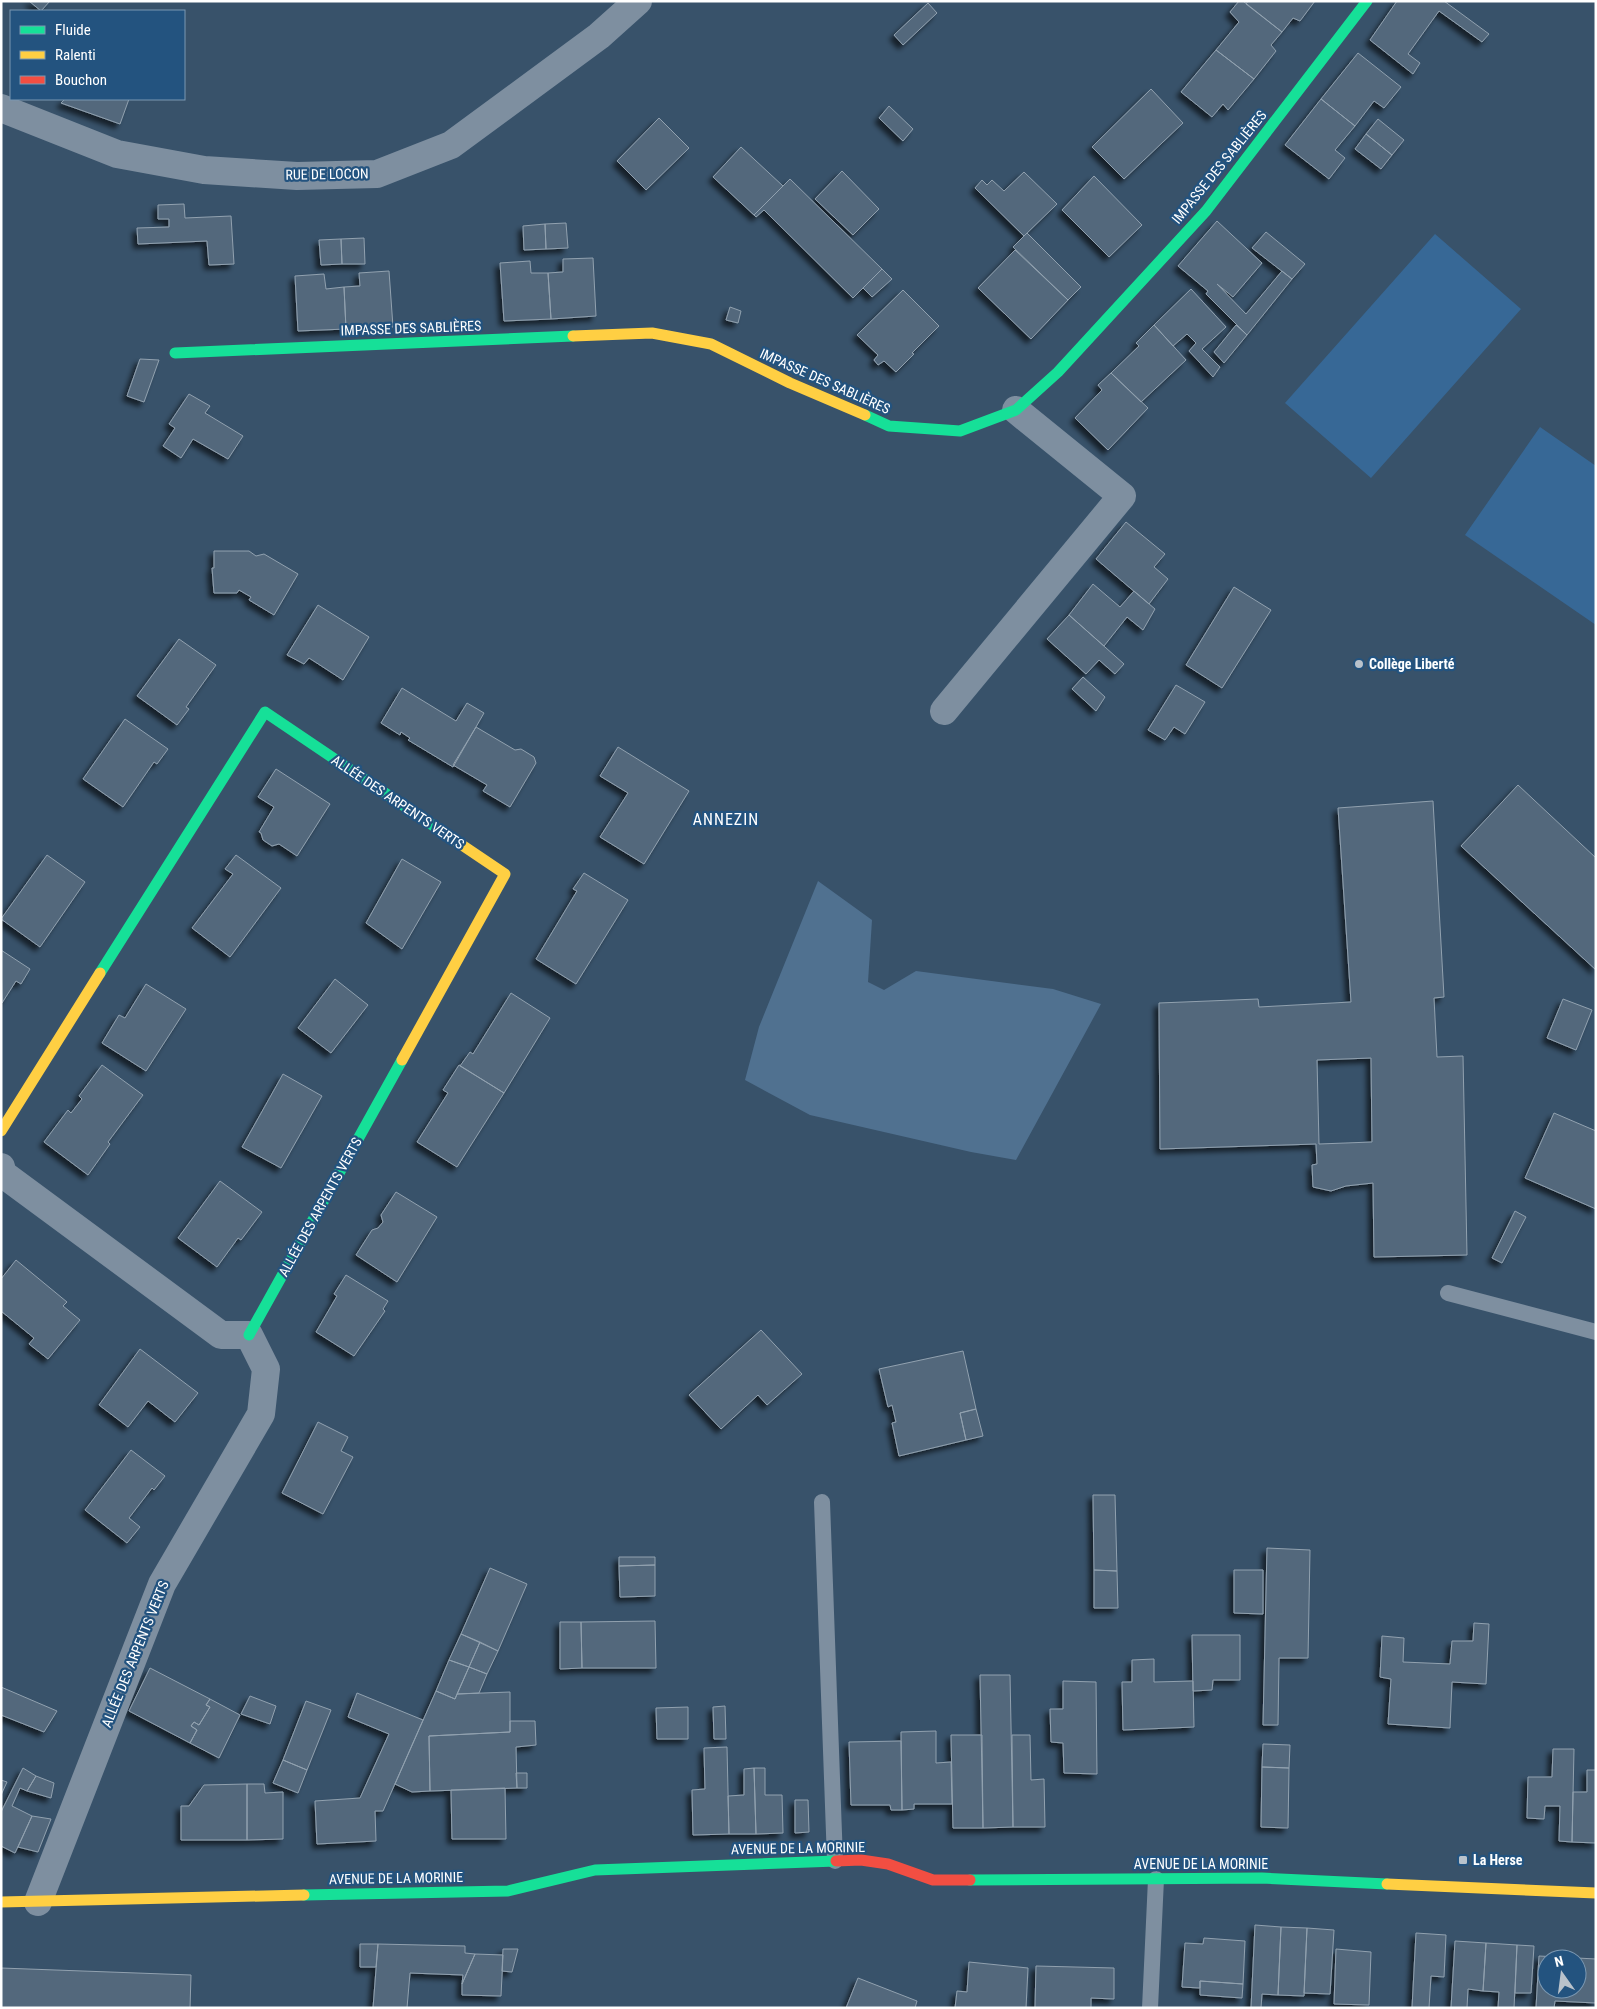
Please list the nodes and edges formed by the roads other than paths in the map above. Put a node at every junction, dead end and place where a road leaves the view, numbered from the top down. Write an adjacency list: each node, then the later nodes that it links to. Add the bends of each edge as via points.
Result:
1 (638, 1): 3 (street, RUE DE LOCON, via 599,36 451,145 377,174 297,176 204,170 117,154)
2 (1366, 1): 5 (street, IMPASSE DES SABLIÈRES, via 1206,211 1058,372)
3 (1, 108)
4 (174, 352): 5 (street, IMPASSE DES SABLIÈRES, via 652,333 710,344 889,426 960,431)
5 (1016, 410): 6 (street, via 1122,496)
6 (944, 712)
7 (1, 1131): 11 (street, ALLÉE DES ARPENTS VERTS, via 265,712 505,874)
8 (1, 1167): 11 (street, via 3,1174 221,1335)
9 (1448, 1293): 10 (lane)
10 (1596, 1332)
11 (249, 1335): 17 (street, ALLÉE DES ARPENTS VERTS, via 266,1369 261,1414 162,1584)
12 (822, 1502): 13 (lane)
13 (835, 1861): 14 (street, AVENUE DE LA MORINIE, via 888,1864 933,1880); 17 (street, AVENUE DE LA MORINIE, via 595,1870 508,1891)
14 (1156, 1879): 15 (street, AVENUE DE LA MORINIE, via 1262,1878); 18 (lane)
15 (1596, 1893)
16 (1, 1902): 17 (street, AVENUE DE LA MORINIE)
17 (38, 1902)
18 (1150, 2008)

